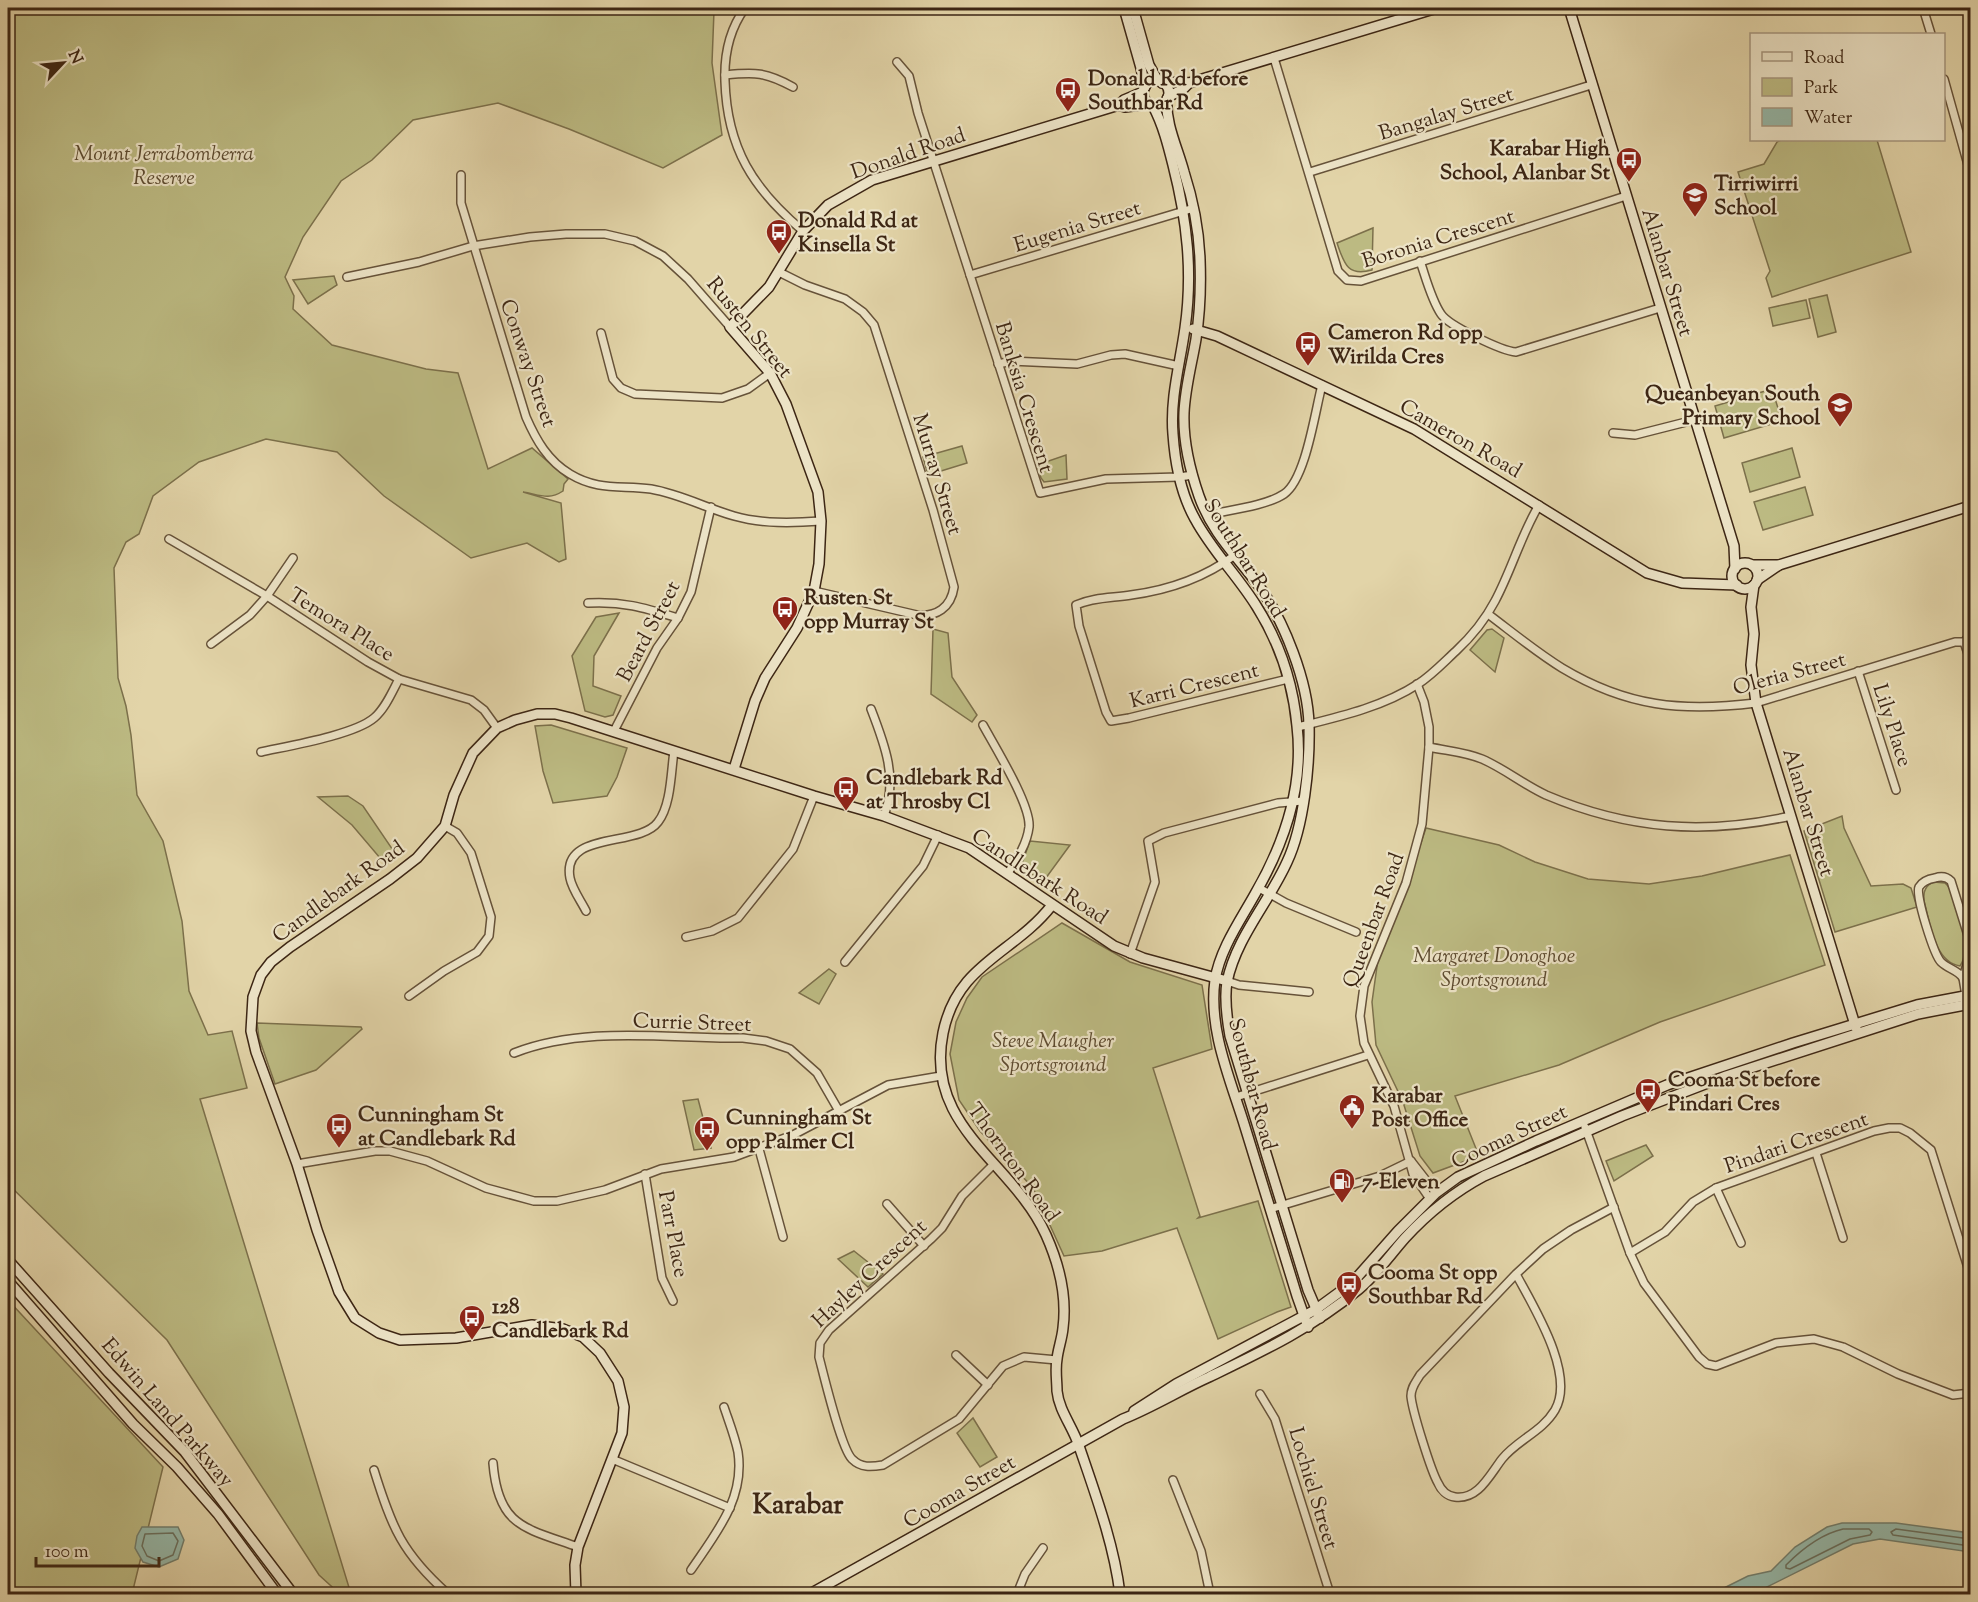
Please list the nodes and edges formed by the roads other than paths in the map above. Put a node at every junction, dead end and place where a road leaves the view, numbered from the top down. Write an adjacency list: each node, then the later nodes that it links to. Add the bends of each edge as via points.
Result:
1 (745, 8): 10 (street, via 730,36)
2 (1124, 8): 16 (street)
3 (1133, 8): 11 (street, via 1149,65)
4 (1437, 8): 8 (street)
5 (1569, 8): 14 (street, Alanbar Street)
6 (1923, 8): 7 (street)
7 (1931, 33)
8 (1274, 58): 13 (street); 21 (street, Boronia Crescent)
9 (897, 62): 20 (street, Banksia Crescent, via 909,76)
10 (725, 75): 15 (street, via 772,76); 26 (street, via 730,126 740,154 777,209)
11 (1160, 82): 13 (street); 16 (street, via 1151,82); 17 (street, via 1167,89)
12 (1945, 82): 22 (street)
13 (1189, 83): 17 (street)
14 (1591, 85): 21 (street, Bangalay Street); 24 (street, Alanbar Street)
15 (793, 87)
16 (1144, 89): 18 (street, Donald Road); 19 (street, via 1145,100)
17 (1167, 98): 19 (street, via 1161,105); 25 (street, Southbar Road)
18 (1119, 105): 19 (street, Donald Road); 20 (street, Donald Road)
19 (1151, 105): 25 (street, Southbar Road, via 1165,132)
20 (934, 161): 26 (street, Donald Road, via 850,191 828,205); 30 (street, Banksia Crescent)
21 (1310, 172): 28 (street, Boronia Crescent, via 1338,271 1347,280 1361,281)
22 (1971, 172)
23 (460, 175): 27 (street, Conway Street, via 461,203)
24 (1626, 196): 28 (street, Boronia Crescent); 32 (street, Alanbar Street)
25 (1189, 209): 30 (street, Eugenia Street); 34 (street, Southbar Road); 35 (street, Southbar Road, via 1200,259)
26 (803, 231): 29 (street, Donald Road)
27 (473, 246): 31 (street, Rusten Street); 33 (street, Rusten Street, via 566,234 604,234 635,242 663,256); 47 (street, Conway Street, via 526,417 548,456 570,474 595,485 650,489)
28 (1419, 261): 32 (street, via 1443,317 1508,351 1516,352)
29 (779, 272): 33 (street, Donald Road); 61 (street, Murray Street, via 845,299 873,325 954,587 951,600 942,610 922,615)
30 (970, 275): 37 (street, Banksia Crescent)
31 (347, 277)
32 (1660, 308): 41 (street, Alanbar Street)
33 (730, 327): 39 (street, Rusten Street)
34 (1185, 328): 35 (street, Cameron Road); 38 (street, Southbar Road)
35 (1197, 329): 40 (street, Cameron Road); 43 (street, Southbar Road, via 1184,414)
36 (601, 333): 39 (street, via 612,379 635,394 722,398 748,389)
37 (998, 364): 38 (street, via 1077,364 1120,354); 44 (street, Banksia Crescent, via 1040,494 1106,479)
38 (1179, 366): 44 (street, Southbar Road, via 1172,408)
39 (770, 373): 49 (street, Rusten Street, via 807,459 818,492)
40 (1322, 385): 45 (street, Cameron Road, via 1414,429); 48 (street, via 1303,462 1293,485 1272,499)
41 (1694, 420): 42 (street, via 1635,435); 51 (street, Alanbar Street)
42 (1613, 433)
43 (1192, 474): 44 (street, Banksia Crescent); 48 (street, Southbar Road)
44 (1179, 477): 54 (street, Southbar Road, via 1195,520)
45 (1539, 505): 59 (street, Cameron Road, via 1647,573 1682,583); 65 (street)
46 (1971, 506): 56 (street)
47 (711, 507): 49 (street, Conway Street, via 735,516 768,521); 66 (street, Beard Street, via 691,592)
48 (1207, 515): 52 (street, Southbar Road, via 1218,536)
49 (821, 521): 61 (street, Rusten Street)
50 (169, 540): 62 (street, Temora Place)
51 (1734, 546): 55 (street, Alanbar Street); 57 (street, Alanbar Street)
52 (1235, 555): 54 (street, Karri Crescent); 77 (street, Southbar Road, via 1285,633)
53 (293, 558): 62 (street)
54 (1224, 563): 73 (street, Southbar Road, via 1265,621); 73 (street, Karri Crescent, via 1174,586 1076,605 1079,626 1111,721)
55 (1750, 564): 56 (street); 57 (street, via 1741,564); 58 (street, via 1757,572)
56 (1779, 565): 58 (street)
57 (1734, 571): 59 (street); 60 (street, via 1734,581)
58 (1756, 583): 60 (street, via 1749,588); 64 (street, Alanbar Street)
59 (1713, 584): 60 (street, Cameron Road)
60 (1739, 586): 64 (street, Alanbar Street)
61 (814, 591): 85 (street, Rusten Street, via 765,678)
62 (267, 596): 69 (street, via 250,615); 72 (street, Temora Place)
63 (588, 603): 66 (street, via 635,605)
64 (1751, 607): 75 (street, Alanbar Street)
65 (1488, 614): 74 (street, via 1440,667); 75 (street, Oleria Street, via 1560,667 1606,690 1679,708)
66 (678, 618): 81 (street, Beard Street, via 657,648)
67 (1971, 635): 68 (street)
68 (1964, 642): 70 (street); 71 (street, Oleria Street)
69 (211, 644)
70 (1971, 660)
71 (1858, 671): 75 (street, Oleria Street); 86 (street, Lily Place)
72 (399, 679): 80 (street, Temora Place, via 471,700); 84 (street, via 380,712 365,725)
73 (1288, 679): 79 (street, Southbar Road)
74 (1417, 684): 77 (street, via 1380,703); 82 (street, Queenbar Road, via 1424,702)
75 (1756, 703): 91 (street, Alanbar Street)
76 (871, 709): 90 (street, via 889,761 890,799)
77 (1310, 724): 79 (street); 89 (street, Southbar Road)
78 (983, 725): 94 (street, via 1025,807 1029,824 1019,856)
79 (1298, 727): 88 (street, Southbar Road)
80 (497, 728): 81 (street, Candlebark Road, via 537,714 555,714); 92 (street, Candlebark Road, via 473,753)
81 (614, 731): 83 (street, Candlebark Road)
82 (1430, 747): 91 (street, via 1485,760 1543,794 1615,819 1705,827); 113 (street, Queenbar Road, via 1415,854 1361,996 1360,1025)
83 (674, 751): 85 (street, Candlebark Road); 98 (street, via 666,807 658,823 649,831 591,845 575,856 570,878)
84 (261, 752)
85 (734, 769): 87 (street, Candlebark Road)
86 (1896, 790)
87 (814, 796): 90 (street, Candlebark Road); 100 (street, via 793,849 738,918 712,932)
88 (1293, 801): 89 (street); 95 (street, Southbar Road, via 1283,837); 102 (street, via 1164,833 1148,841 1155,882)
89 (1303, 801): 96 (street, Southbar Road, via 1294,843)
90 (884, 816): 93 (street, Candlebark Road)
91 (1791, 816): 111 (street, Alanbar Street)
92 (445, 826): 109 (street, via 457,833 471,852 490,917 489,936 477,952); 123 (street, Candlebark Road, via 417,858 290,946 261,975 250,1010 252,1040)
93 (938, 835): 94 (street, Candlebark Road, via 969,848); 104 (street, via 923,866)
94 (1008, 873): 97 (street, Candlebark Road)
95 (1259, 888): 96 (street); 105 (street, Southbar Road, via 1230,939)
96 (1270, 895): 99 (street); 107 (street, Southbar Road, via 1239,950)
97 (1052, 905): 102 (street, Candlebark Road); 114 (street, Thornton Road, via 1025,934 983,964 960,989 942,1035)
98 (586, 911)
99 (1356, 932)
100 (686, 937)
101 (1970, 942): 106 (street, via 1952,881 1940,877 1922,883 1919,900 1937,954 1941,962)
102 (1130, 954): 105 (street, Candlebark Road)
103 (1971, 954): 106 (street)
104 (845, 962)
105 (1216, 978): 107 (street, Candlebark Road); 116 (street, Southbar Road, via 1218,1037)
106 (1963, 978): 110 (street)
107 (1227, 981): 108 (street); 115 (street, Southbar Road, via 1227,1022)
108 (1309, 992)
109 (410, 996)
110 (1969, 1000): 111 (street, Cooma Street, via 1922,1004)
111 (1857, 1029): 118 (street, Cooma Street, via 1739,1060 1667,1085); 119 (street, Cooma Street)
112 (514, 1053): 117 (street, Currie Street, via 538,1044 591,1037 766,1041 790,1049 818,1073)
113 (1368, 1055): 115 (street); 122 (street, Queenbar Road, via 1394,1106)
114 (941, 1076): 117 (street, via 888,1085); 124 (street, Thornton Road, via 957,1117)
115 (1247, 1093): 116 (street); 130 (street, Southbar Road)
116 (1236, 1096): 132 (street, Southbar Road)
117 (838, 1111): 120 (street)
118 (1583, 1122): 119 (street); 127 (street, Cooma Street, via 1458,1178)
119 (1587, 1132): 129 (street, Cooma Street, via 1484,1176); 131 (street)
120 (759, 1149): 125 (street); 133 (street)
121 (1816, 1153): 126 (street, Pindari Crescent); 134 (street); 140 (street, Pindari Crescent, via 1889,1128 1900,1128 1919,1139 1931,1150)
122 (1411, 1161): 127 (street, Queenbar Road); 130 (street, via 1380,1176)
123 (297, 1164): 125 (street, via 390,1151 428,1161 486,1188 534,1201 557,1201 604,1190); 154 (street, Candlebark Road, via 339,1292 355,1318 400,1340 456,1338 532,1325 563,1329 583,1337 600,1353 622,1393 623,1427)
124 (993, 1165): 136 (street, Hayley Crescent); 148 (street, Thornton Road, via 1027,1203 1057,1262 1064,1325)
125 (645, 1174): 142 (street, Parr Place, via 662,1278)
126 (1716, 1188): 135 (street); 137 (street, Pindari Crescent, via 1693,1202 1665,1232)
127 (1433, 1196): 129 (street); 143 (street, Cooma Street)
128 (887, 1204): 136 (street)
129 (1440, 1204): 143 (street, Cooma Street, via 1362,1287)
130 (1282, 1205): 132 (street); 143 (street, Southbar Road)
131 (1614, 1207): 137 (street); 139 (street, via 1543,1249)
132 (1270, 1209): 144 (street, Southbar Road)
133 (783, 1237)
134 (1844, 1238)
135 (1742, 1243)
136 (924, 1246): 149 (street, Hayley Crescent, via 820,1342 819,1357 846,1452 859,1464 883,1465 952,1425)
137 (1630, 1253): 150 (street, via 1644,1283 1707,1364 1730,1362 1776,1343 1814,1340 1844,1347 1953,1395)
138 (8, 1260): 163 (street, Edwin Land Parkway, via 185,1452)
139 (1516, 1274): 139 (street, via 1412,1388 1413,1405 1436,1481 1452,1497 1476,1492 1506,1454 1533,1434 1556,1408 1562,1376)
140 (1971, 1274)
141 (8, 1281): 162 (street, Edwin Land Parkway, via 218,1514)
142 (673, 1300)
143 (1318, 1314): 144 (street, Cooma Street); 145 (street, Cooma Street)
144 (1304, 1316): 145 (street, Southbar Road); 147 (street, Cooma Street)
145 (1308, 1327): 147 (street, Cooma Street, via 1268,1349)
146 (956, 1355): 149 (street)
147 (1233, 1359): 153 (street, Cooma Street, via 1176,1384)
148 (1057, 1360): 149 (street, Hayley Crescent, via 1015,1360 1003,1366); 153 (street, Thornton Road, via 1060,1404)
149 (988, 1384)
150 (1971, 1393)
151 (1260, 1394): 170 (street, Lochiel Street, via 1275,1419)
152 (724, 1407): 158 (street, via 738,1450 738,1489)
153 (1079, 1443): 166 (street, Cooma Street); 168 (street, Thornton Road, via 1110,1545)
154 (612, 1459): 158 (street); 159 (street, Candlebark Road)
155 (493, 1463): 159 (street, via 498,1497 515,1521)
156 (374, 1470): 164 (street, via 403,1546)
157 (1173, 1480): 169 (street, via 1201,1551)
158 (730, 1508): 161 (street)
159 (578, 1547): 165 (street, Candlebark Road)
160 (1043, 1548): 167 (street)
161 (691, 1570)
162 (277, 1594)
163 (293, 1594)
164 (448, 1594)
165 (576, 1594)
166 (811, 1594)
167 (1017, 1594)
168 (1120, 1594)
169 (1210, 1594)
170 (1330, 1594)

